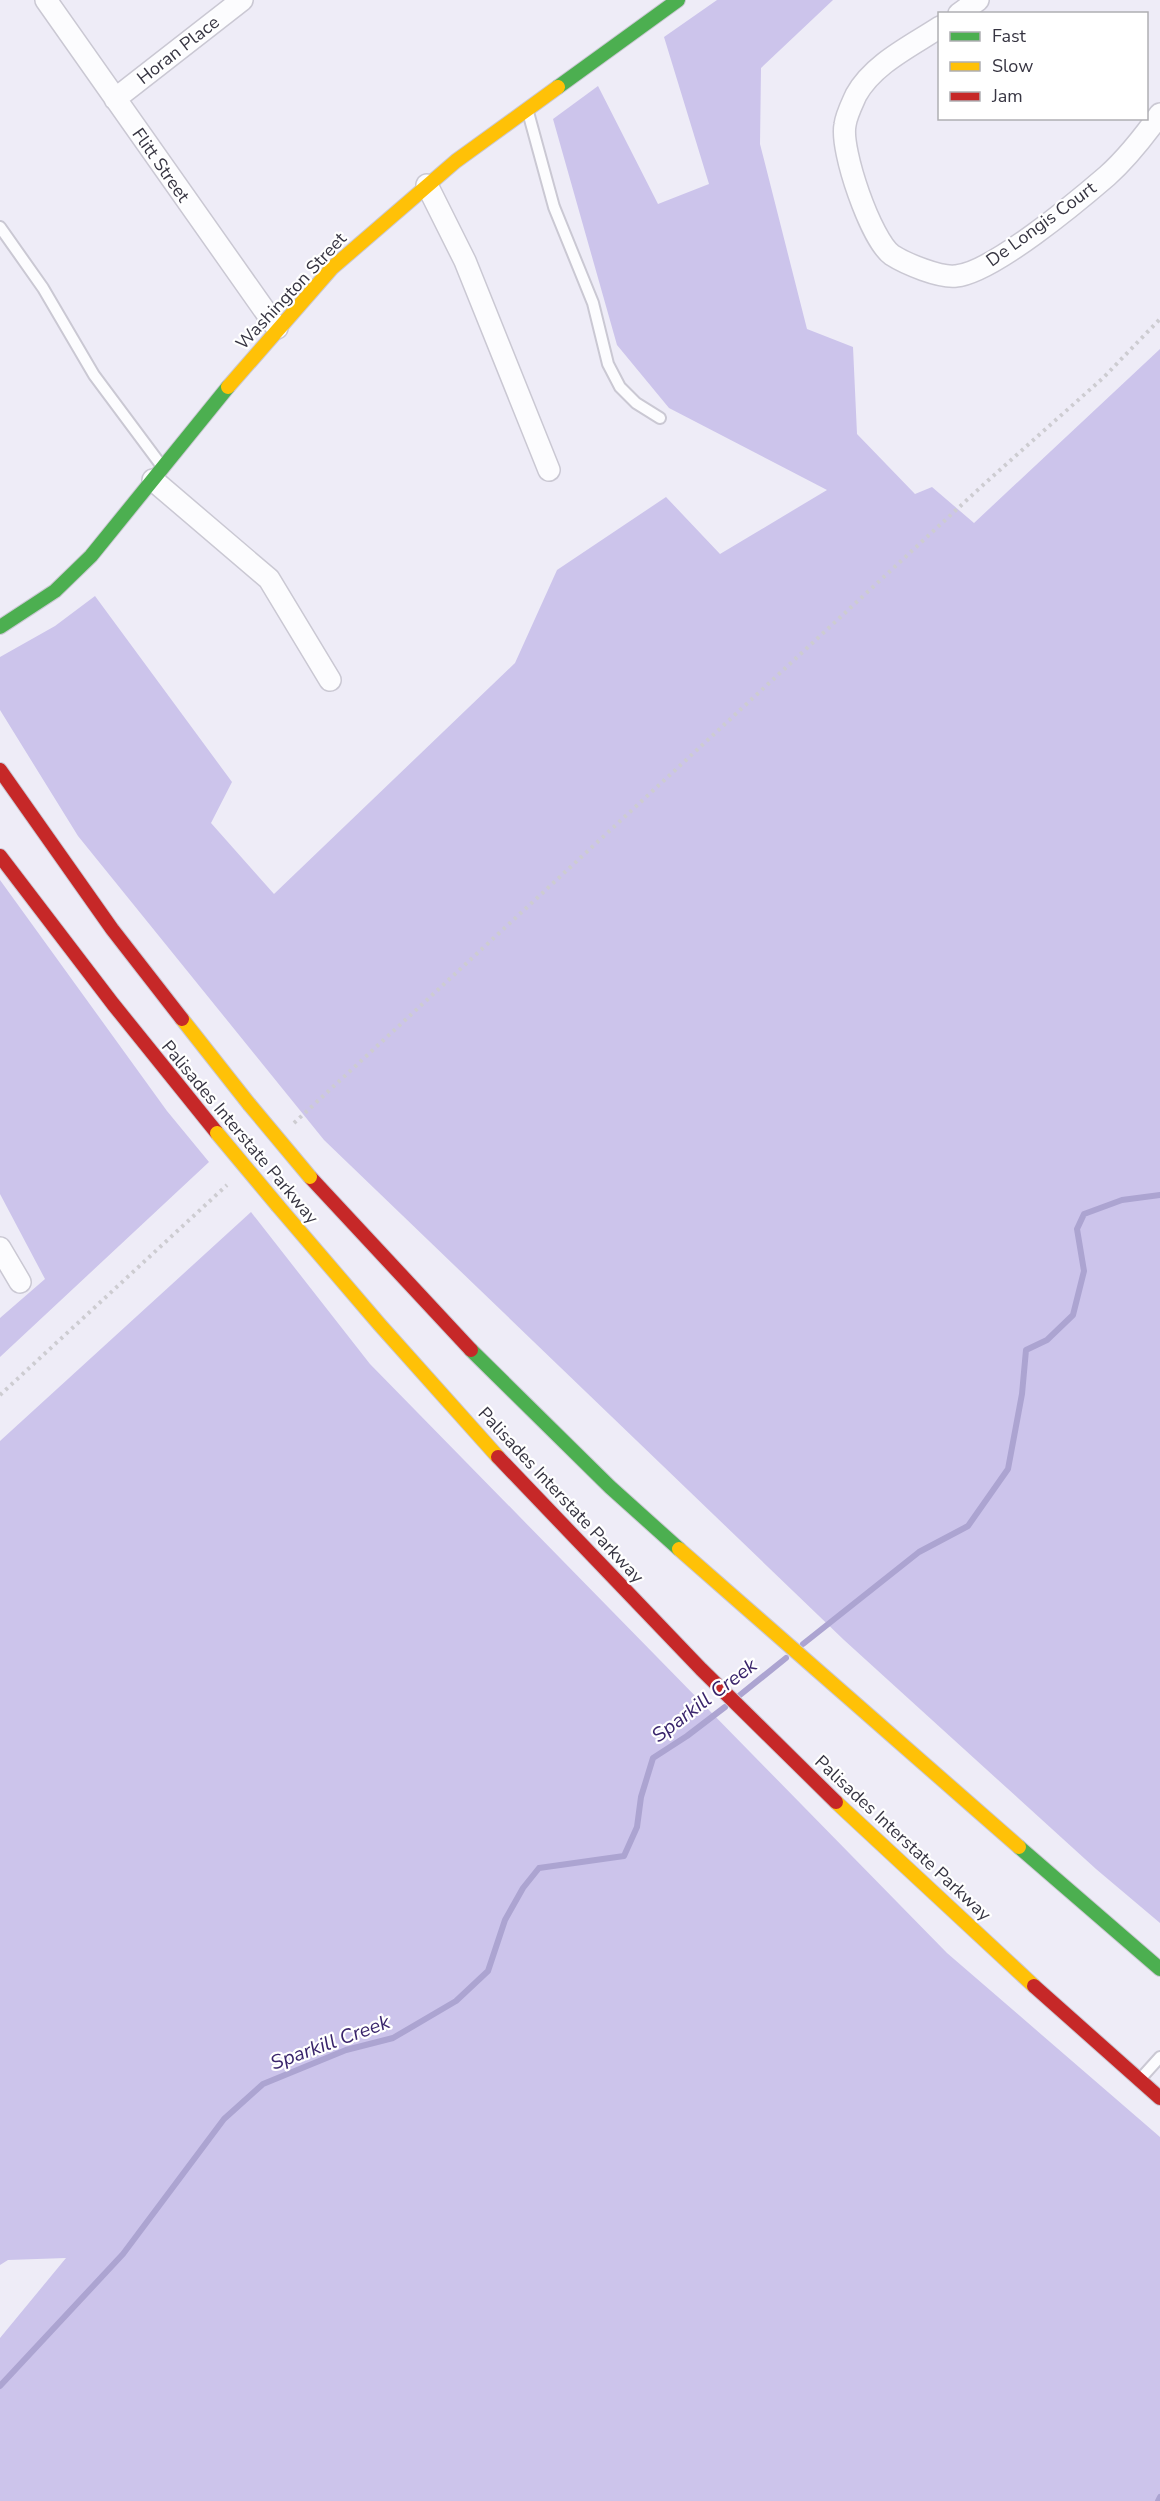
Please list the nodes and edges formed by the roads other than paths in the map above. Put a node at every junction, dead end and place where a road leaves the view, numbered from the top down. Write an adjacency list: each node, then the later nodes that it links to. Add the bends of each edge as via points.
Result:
1 (46, 0): 7 (street, Flitt Street)
2 (242, 0): 7 (street, Horan Place)
3 (678, 0): 8 (main road, Washington Street)
4 (978, 0): 5 (street)
5 (962, 12)
6 (938, 28): 9 (street, De Longis Court, via 881,66 856,94 844,127 850,167 871,226 891,254 923,270 956,276 990,264 1108,175)
7 (115, 99): 12 (street, Flitt Street)
8 (528, 109): 10 (main road, Washington Street); 13 (lane, via 554,207 593,303 608,364 620,387)
9 (1160, 114)
10 (427, 185): 12 (main road, Washington Street, via 332,268); 14 (street, via 465,261)
11 (0, 227): 15 (lane, via 43,288)
12 (277, 328): 15 (main road, Washington Street)
13 (660, 418)
14 (549, 470)
15 (158, 474): 16 (main road, Washington Street, via 74,574 49,596); 17 (street, via 269,579)
16 (0, 627)
17 (330, 680)
18 (0, 770): 22 (main road, Palisades Interstate Parkway, bridge, via 112,929 249,1104 310,1177 464,1343 610,1487)
19 (0, 856): 24 (main road, Palisades Interstate Parkway, bridge, via 217,1133 461,1415 698,1664 894,1857)
20 (0, 1248): 21 (street)
21 (20, 1282)
22 (1160, 1969)
23 (1160, 2057): 24 (lane)
24 (1140, 2080): 25 (main road, Palisades Interstate Parkway)
25 (1160, 2097)

